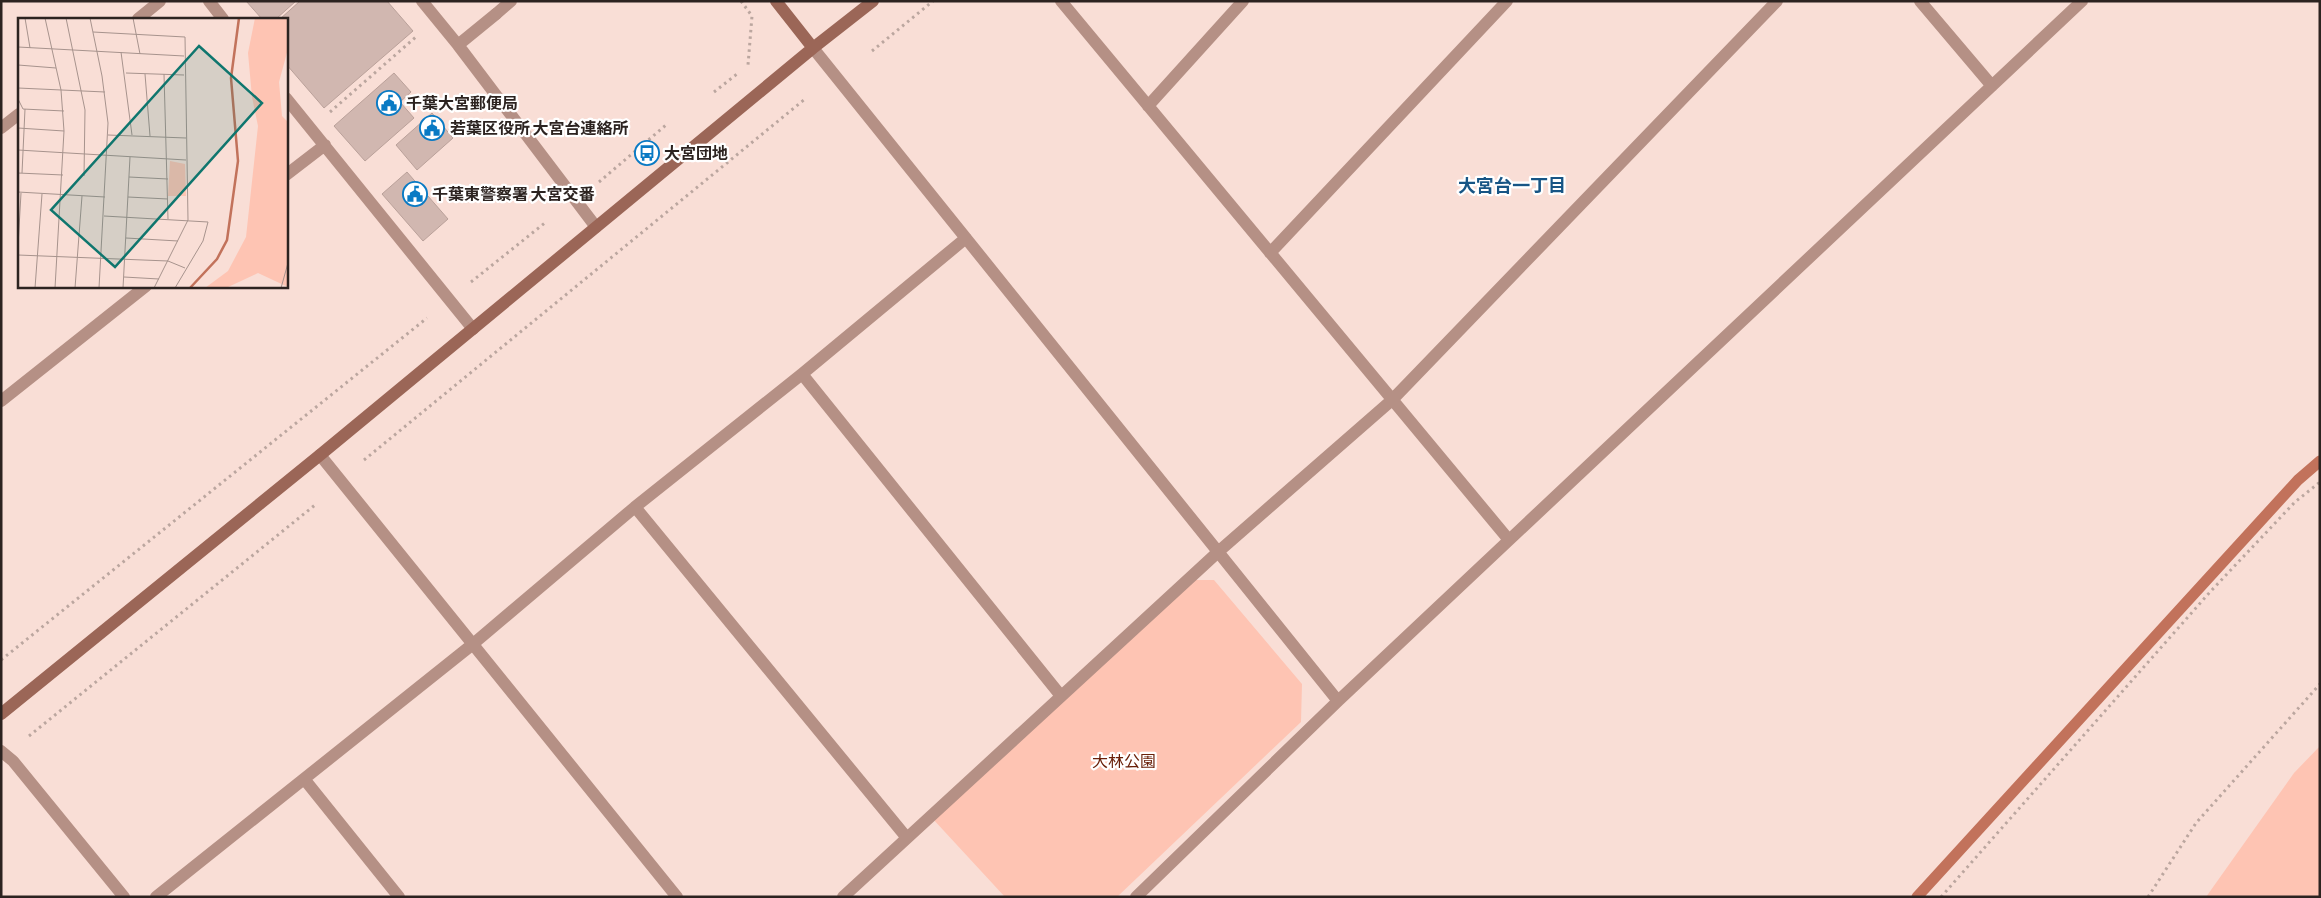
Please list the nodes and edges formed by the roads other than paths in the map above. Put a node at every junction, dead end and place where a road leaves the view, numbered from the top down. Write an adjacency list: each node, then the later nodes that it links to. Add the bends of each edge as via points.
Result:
1 (160, 1): 13 (street)
2 (209, 1): 14 (street)
3 (422, 1): 15 (street)
4 (511, 1): 15 (street)
5 (776, 1): 16 (street)
6 (873, 1): 16 (street)
7 (1061, 1): 19 (street)
8 (1243, 1): 19 (street)
9 (1506, 1): 26 (street)
10 (1777, 1): 30 (street)
11 (1920, 1): 17 (street)
12 (2082, 1): 17 (street)
13 (139, 18)
14 (222, 18)
15 (458, 45): 24 (street)
16 (813, 48): 24 (street); 25 (street)
17 (1992, 86): 34 (street)
18 (288, 100): 22 (street)
19 (1148, 106): 26 (street)
20 (18, 115): 21 (street)
21 (1, 128)
22 (325, 145): 23 (street); 28 (street)
23 (288, 173)
24 (596, 227): 28 (street)
25 (966, 238): 29 (street); 35 (street)
26 (1270, 253): 30 (street)
27 (143, 288): 31 (street)
28 (473, 329): 32 (street)
29 (802, 374): 33 (street); 37 (street)
30 (1392, 400): 34 (street); 35 (street)
31 (1, 401)
32 (320, 456): 36 (street); 39 (street)
33 (635, 507): 36 (street); 42 (street)
34 (1509, 540): 38 (street)
35 (1218, 552): 37 (street); 38 (street)
36 (473, 644): 41 (street); 46 (street)
37 (1061, 696): 42 (street)
38 (1338, 701): 48 (street)
39 (1, 714)
40 (1, 750): 43 (street)
41 (305, 780): 44 (street); 45 (street)
42 (907, 838): 47 (street)
43 (124, 897)
44 (156, 897)
45 (399, 897)
46 (677, 897)
47 (843, 897)
48 (1136, 897)

